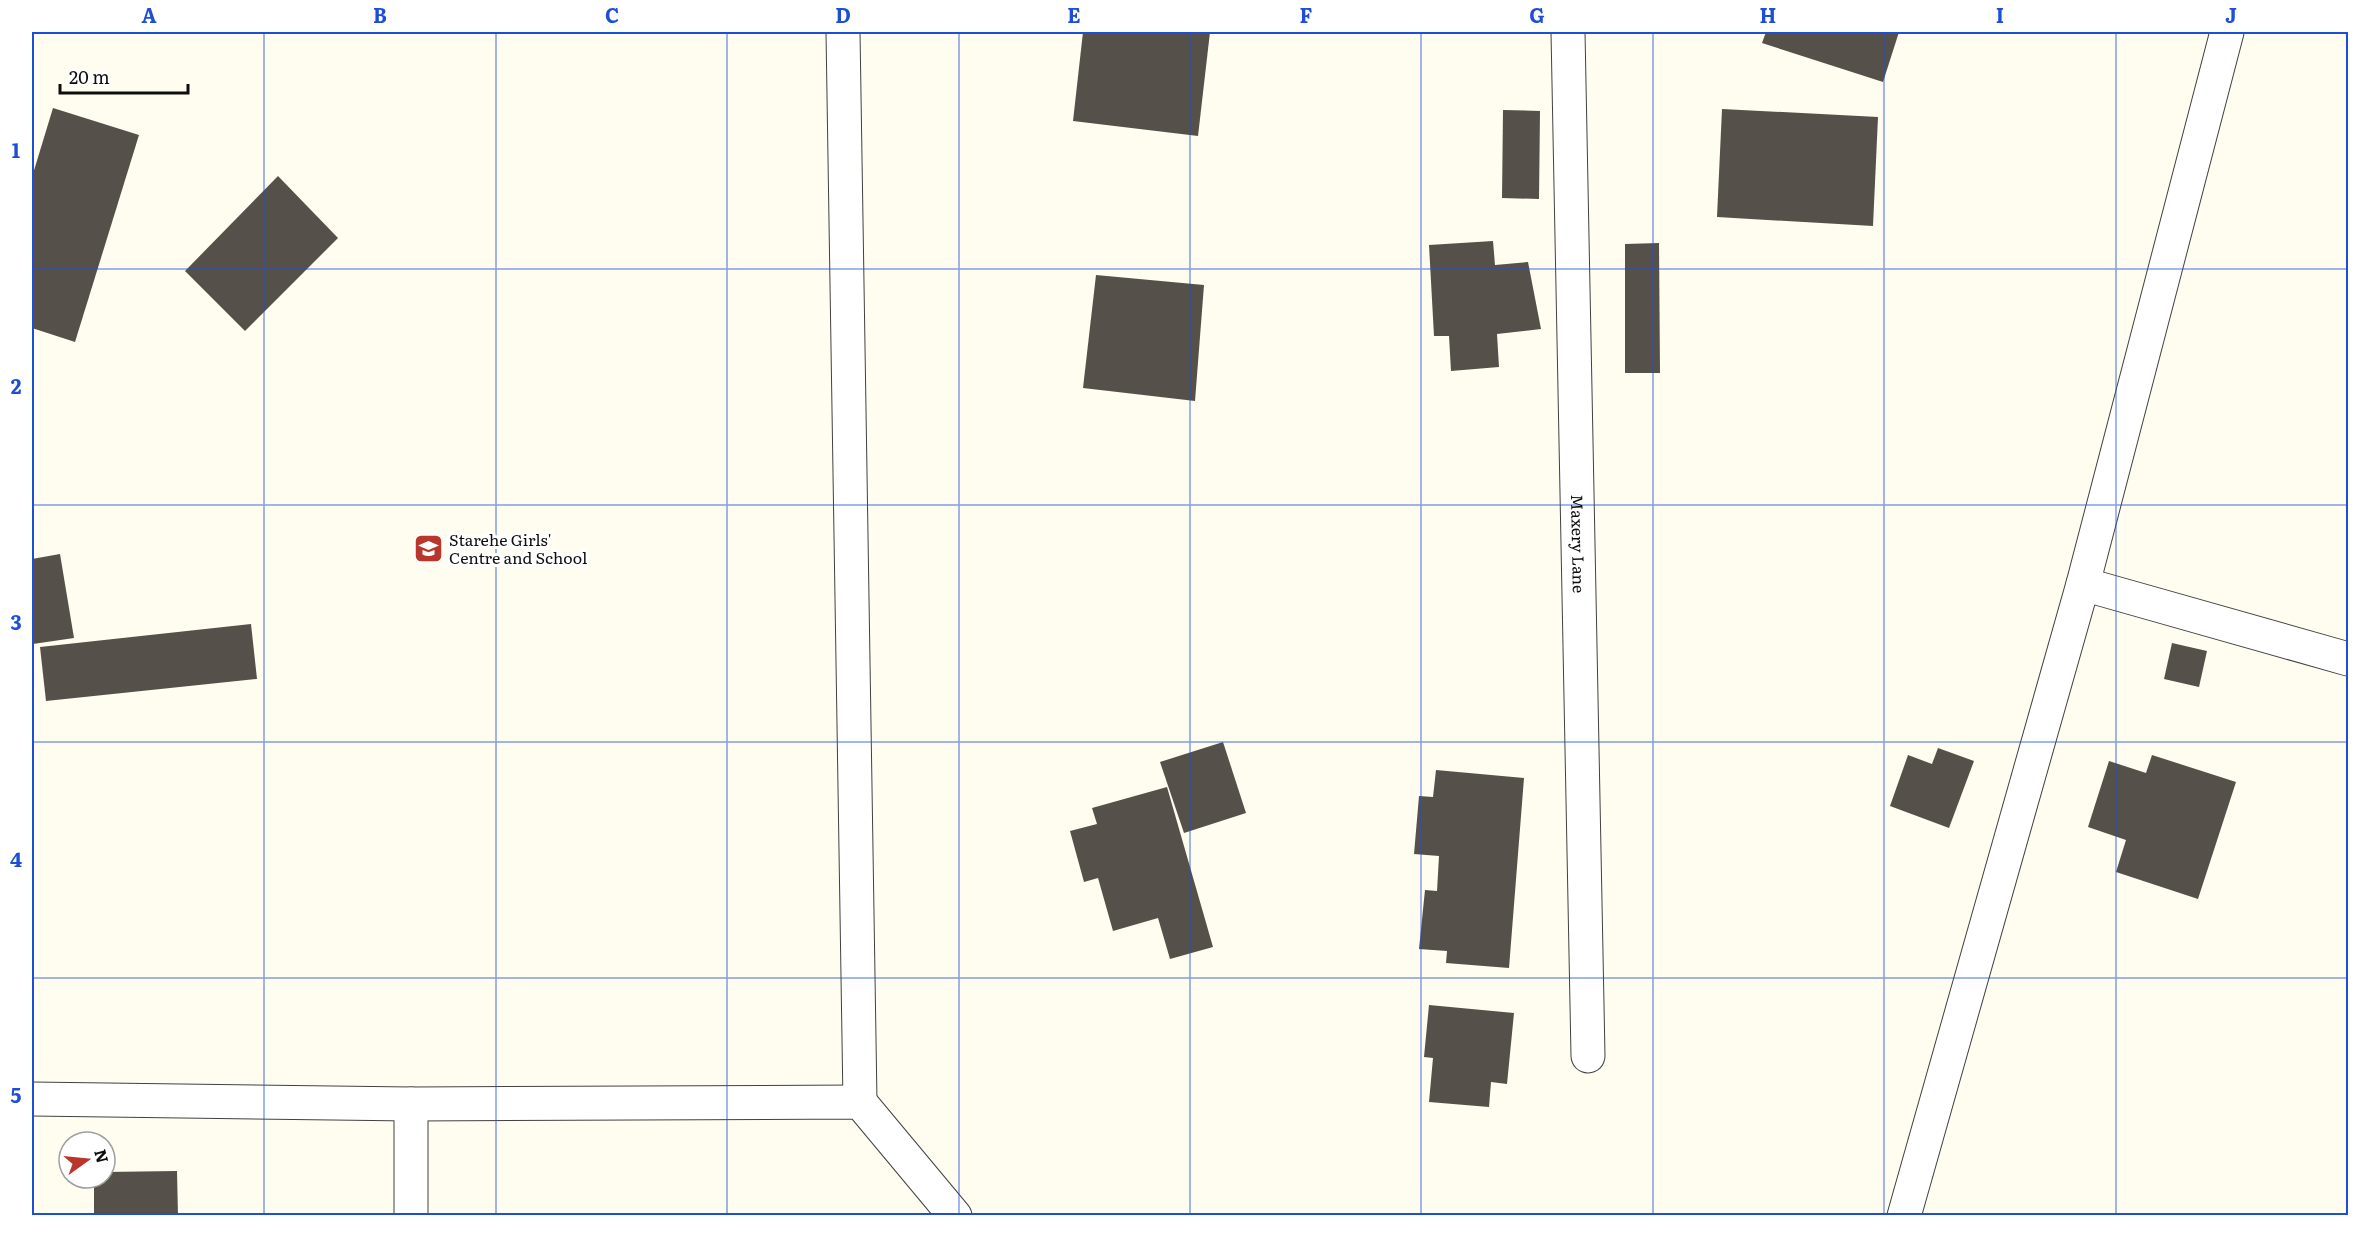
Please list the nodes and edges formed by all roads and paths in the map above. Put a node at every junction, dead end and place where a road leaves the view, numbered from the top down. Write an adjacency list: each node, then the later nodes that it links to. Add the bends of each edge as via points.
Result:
1 (843, 32): 8 (street)
2 (1568, 32): 6 (street, Maxery Lane)
3 (2227, 32): 4 (street)
4 (2083, 584): 5 (street); 12 (street)
5 (2349, 659)
6 (1588, 1056)
7 (32, 1099): 9 (street)
8 (860, 1102): 9 (street); 11 (street)
9 (411, 1104): 10 (street)
10 (411, 1215)
11 (955, 1215)
12 (1904, 1215)

